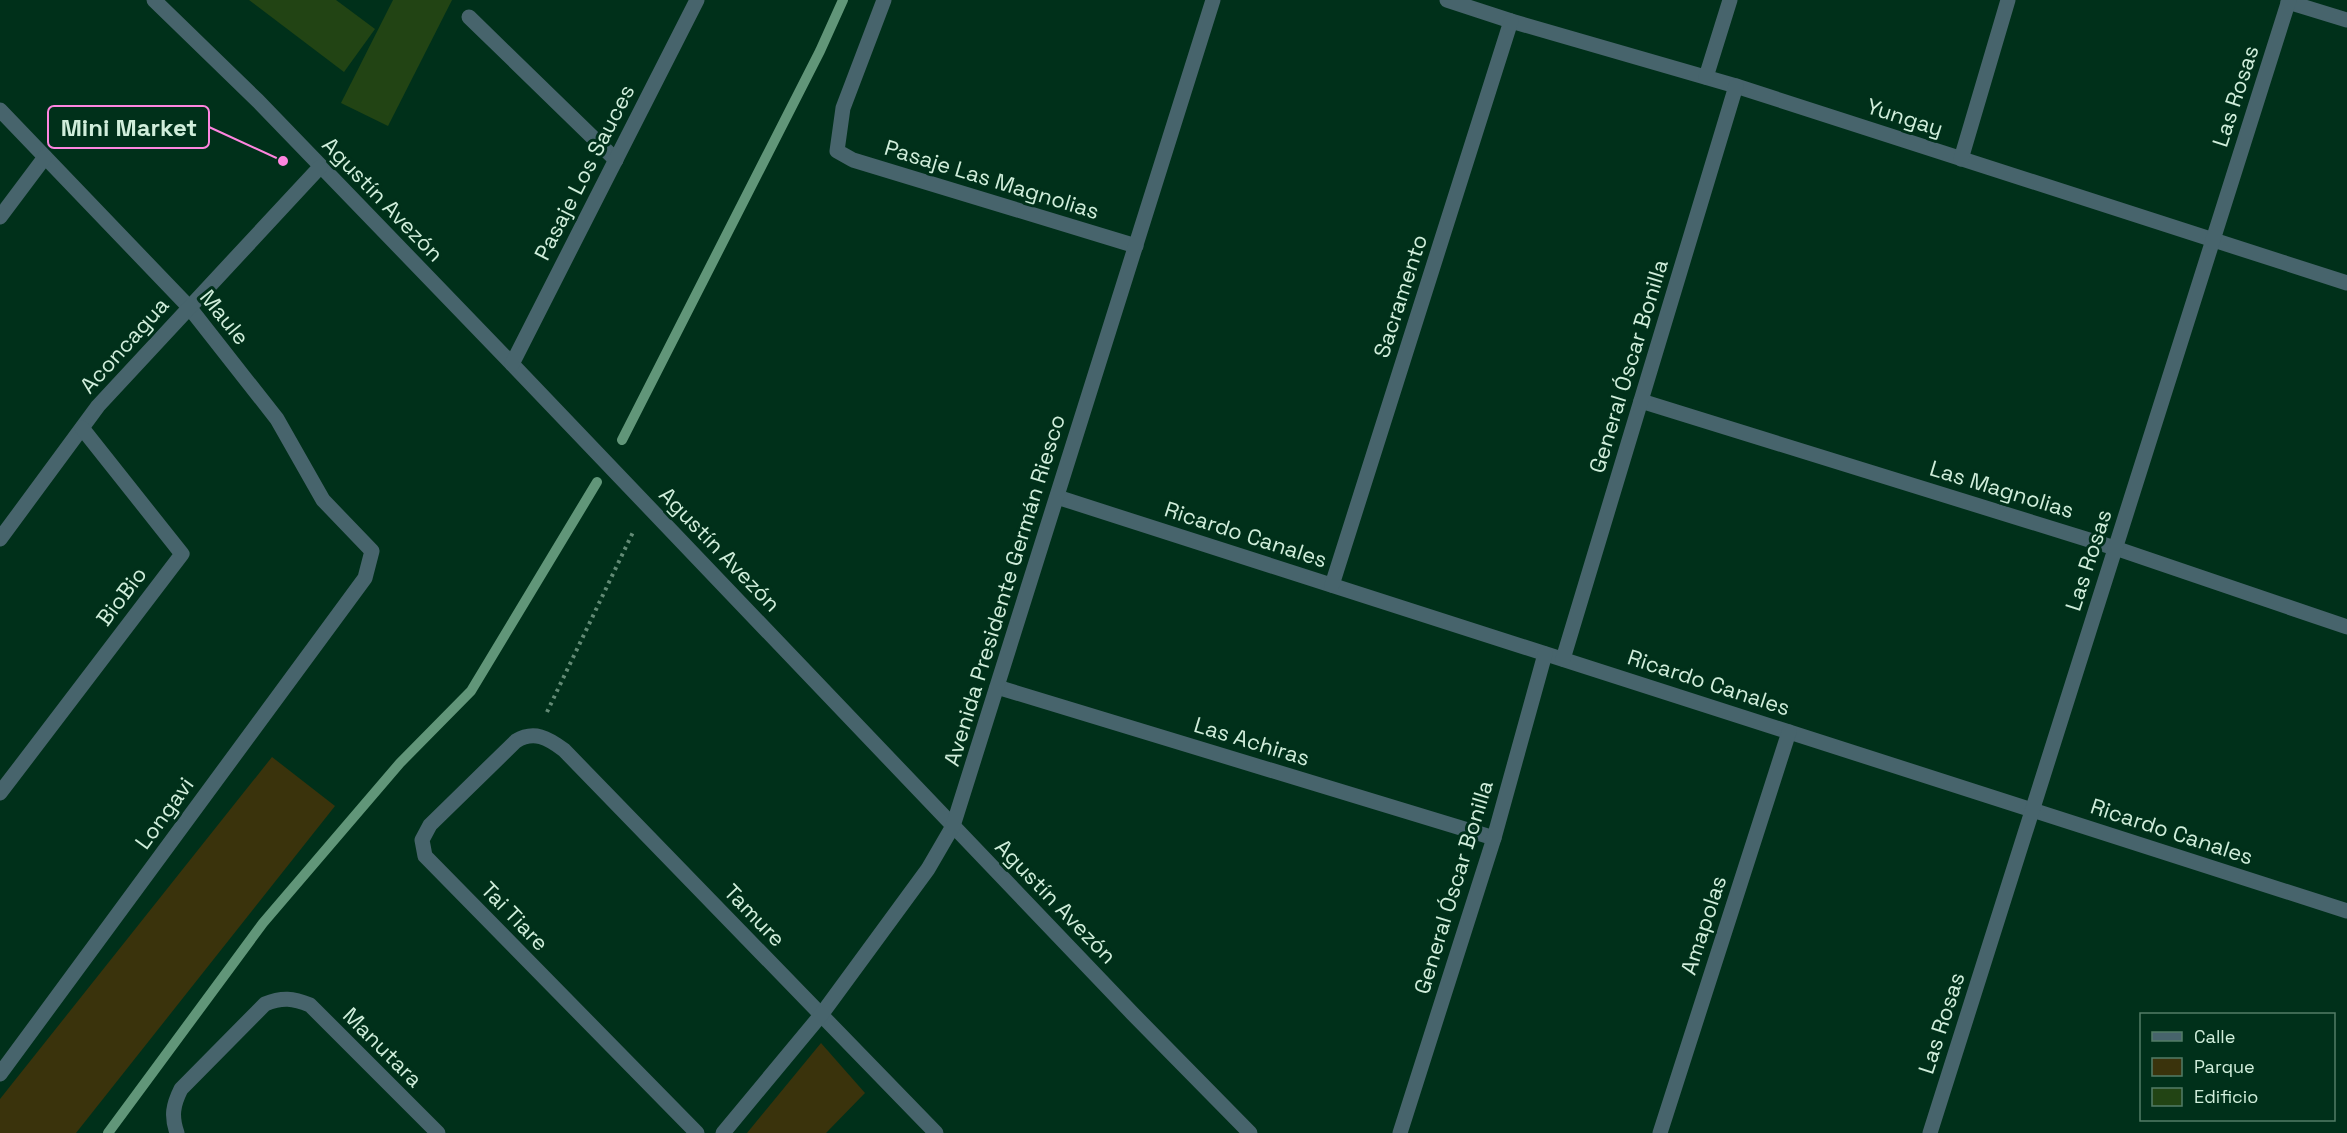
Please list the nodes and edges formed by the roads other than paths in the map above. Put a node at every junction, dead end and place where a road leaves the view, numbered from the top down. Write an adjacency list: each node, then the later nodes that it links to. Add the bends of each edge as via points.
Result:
1 (697, 0): 17 (street, Pasaje Los Sauces)
2 (884, 0): 21 (street, Pasaje Las Magnolias, via 843,108 837,151 853,160)
3 (1213, 0): 21 (street, Avenida Presidente Germán Riesco)
4 (1447, 0): 11 (street, Yungay)
5 (1730, 0): 12 (street)
6 (2008, 0): 16 (street)
7 (157, 1): 18 (street, Agustín Avezón)
8 (2289, 1): 10 (street); 20 (street, Las Rosas)
9 (469, 17): 17 (street)
10 (2347, 20)
11 (1511, 21): 12 (street, Yungay); 31 (street, Sacramento)
12 (1706, 77): 13 (street, Yungay)
13 (1736, 86): 16 (street, Yungay); 25 (street, General Óscar Bonilla)
14 (0, 110): 15 (street, Maule)
15 (45, 157): 19 (street); 23 (street, Maule)
16 (1961, 159): 20 (street, Yungay)
17 (616, 160): 24 (street, Pasaje Los Sauces)
18 (320, 167): 23 (street, Aconcagua); 24 (street, Agustín Avezón)
19 (0, 217)
20 (2213, 239): 22 (street, Yungay); 29 (street, Las Rosas)
21 (1136, 246): 27 (street, Avenida Presidente Germán Riesco)
22 (2347, 283)
23 (189, 307): 26 (street, Aconcagua); 30 (street, Maule, via 277,419 323,500 372,551)
24 (512, 364): 40 (street, Agustín Avezón)
25 (1641, 401): 29 (street, Las Magnolias); 34 (street, General Óscar Bonilla)
26 (82, 428): 28 (street, Aconcagua); 38 (street, BioBio, via 182,554)
27 (1057, 496): 31 (street, Ricardo Canales); 35 (street, Avenida Presidente Germán Riesco)
28 (0, 539)
29 (2115, 548): 32 (street, Las Magnolias); 39 (street, Las Rosas)
30 (365, 579): 44 (street, Longavi)
31 (1332, 585): 33 (street, Ricardo Canales)
32 (2347, 627)
33 (1545, 654): 34 (street, Ricardo Canales); 41 (street, General Óscar Bonilla)
34 (1563, 659): 36 (street, Ricardo Canales)
35 (997, 687): 40 (street, Avenida Presidente Germán Riesco); 41 (street, Las Achiras)
36 (1789, 732): 39 (street, Ricardo Canales); 52 (street, Amapolas)
37 (537, 735): 43 (street, Tamure, via 564,750); 47 (street, Tai Tiare, via 516,741 430,825 422,840 424,856)
38 (0, 793)
39 (2032, 810): 42 (street, Ricardo Canales); 53 (street, Las Rosas)
40 (953, 826): 43 (street, Avenida Presidente Germán Riesco, via 928,870); 50 (street, Agustín Avezón)
41 (1494, 838): 51 (street, General Óscar Bonilla)
42 (2347, 911)
43 (821, 1015): 48 (street, Avenida Presidente Germán Riesco); 49 (street, Tamure)
44 (0, 1074)
45 (175, 1126): 46 (street, Manutara, via 174,1103 181,1089 265,1004 294,999 310,1005)
46 (438, 1133)
47 (697, 1133)
48 (723, 1133)
49 (936, 1133)
50 (1250, 1133)
51 (1400, 1133)
52 (1660, 1133)
53 (1930, 1133)

